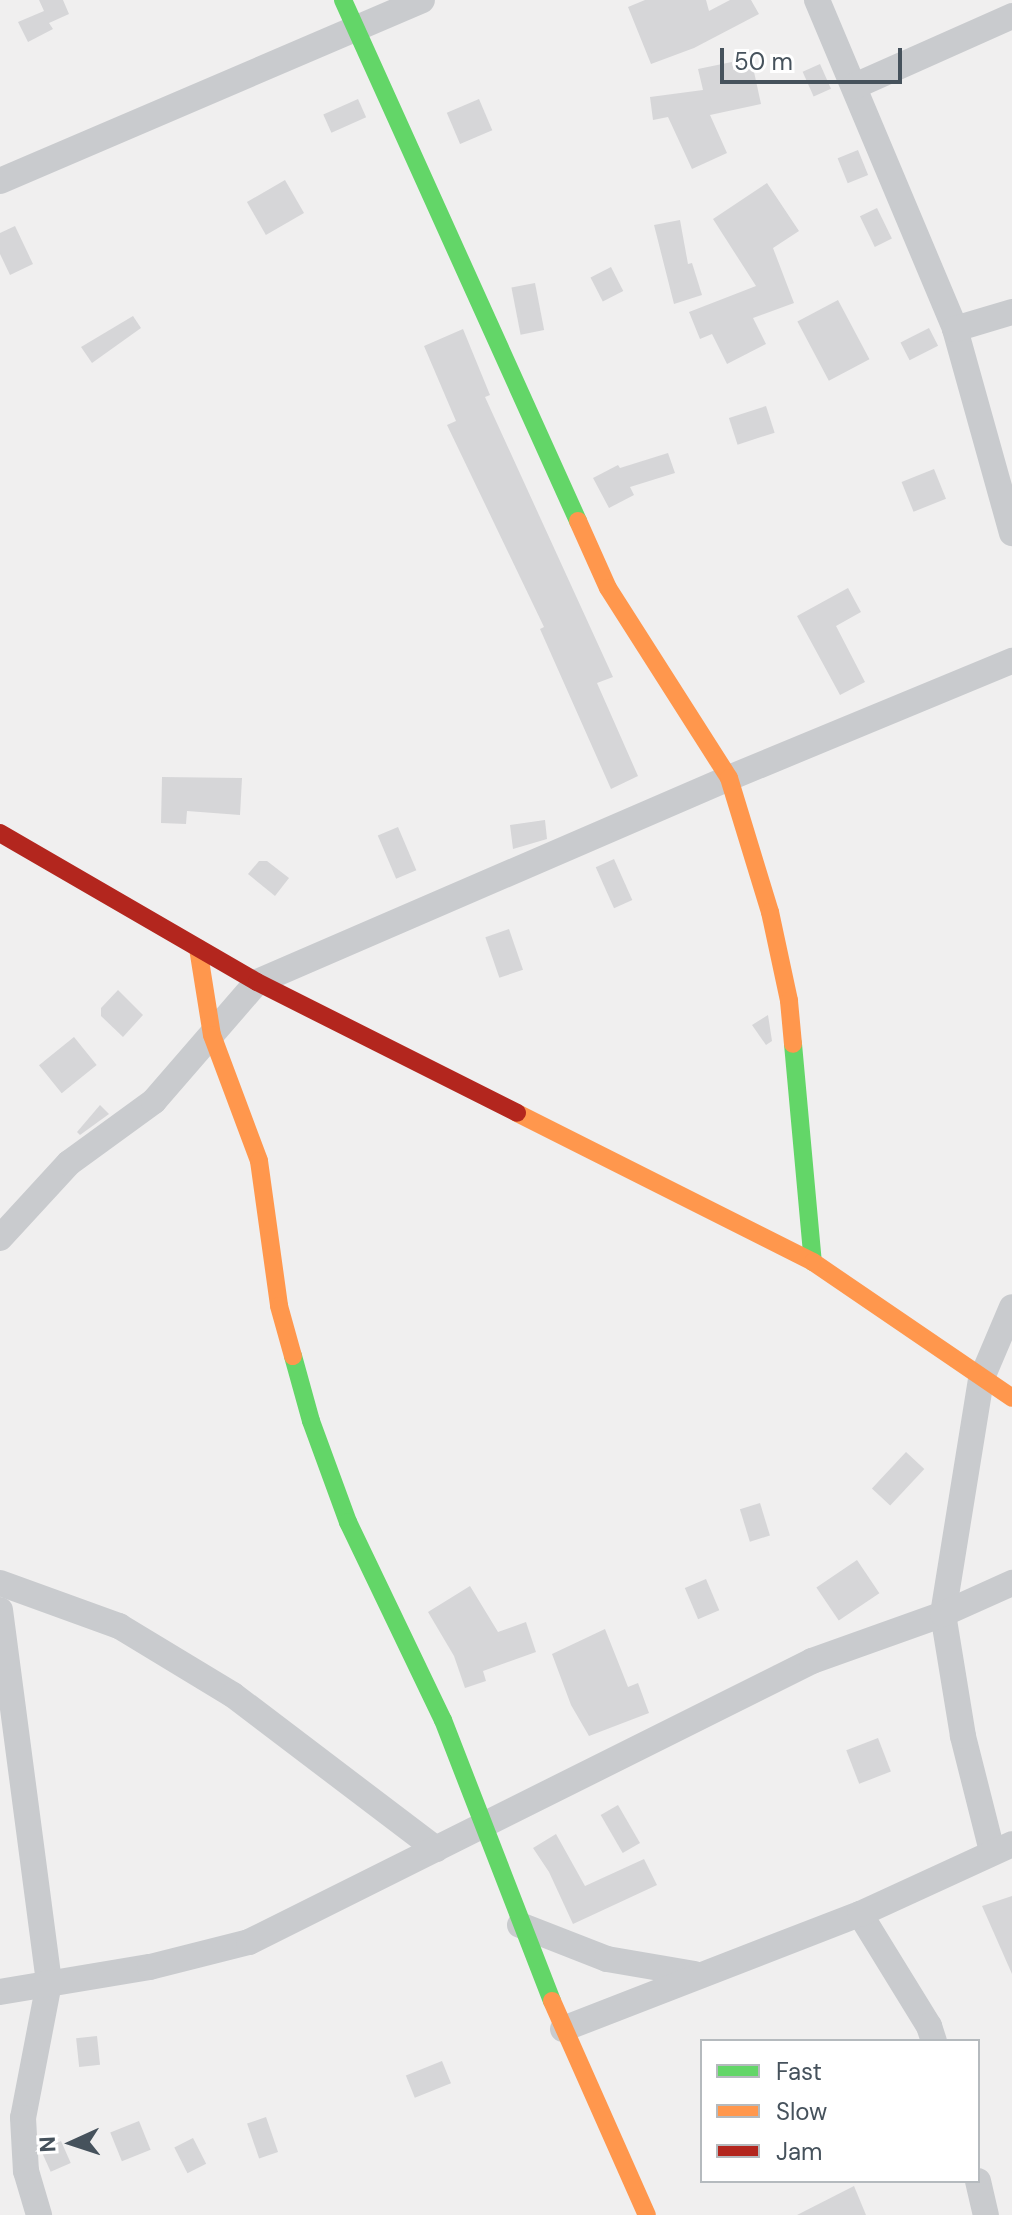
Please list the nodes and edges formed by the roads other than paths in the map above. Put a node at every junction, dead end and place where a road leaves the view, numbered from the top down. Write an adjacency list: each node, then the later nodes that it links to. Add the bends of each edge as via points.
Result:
1 (343, 0): 5 (main road)
2 (422, 0): 5 (street)
3 (817, 0): 6 (street)
4 (1012, 16): 6 (street)
5 (357, 28): 7 (street); 12 (main road, via 608,588)
6 (855, 86): 9 (street)
7 (0, 181)
8 (1012, 312): 9 (street)
9 (955, 329): 10 (street)
10 (1012, 533)
11 (1012, 661): 12 (street)
12 (729, 778): 15 (street); 18 (main road, via 770,912 789,1001)
13 (0, 833): 14 (main road)
14 (198, 948): 15 (main road); 16 (main road)
15 (257, 982): 16 (street); 18 (main road)
16 (212, 1035): 17 (street, via 154,1101 69,1163); 26 (main road, via 259,1161 279,1306 311,1421 348,1522 443,1720)
17 (0, 1238)
18 (813, 1262): 20 (main road)
19 (1012, 1307): 20 (street)
20 (981, 1380): 21 (main road); 25 (street)
21 (1012, 1398)
22 (0, 1583): 28 (street, via 119,1626 233,1695)
23 (1012, 1583): 25 (street)
24 (0, 1610): 32 (street)
25 (943, 1614): 26 (street, via 812,1661); 27 (street, via 963,1736)
26 (487, 1826): 28 (street); 30 (main road)
27 (1002, 1848): 29 (street)
28 (436, 1849): 32 (street, via 249,1942 150,1967)
29 (860, 1914): 31 (street); 35 (street)
30 (520, 1925): 31 (street, via 607,1959); 34 (main road)
31 (699, 1974): 34 (street)
32 (49, 1983): 33 (street); 37 (street, via 23,2118 26,2171)
33 (0, 1992)
34 (563, 2029): 38 (main road)
35 (933, 2039)
36 (978, 2183): 39 (street)
37 (39, 2215)
38 (647, 2215)
39 (986, 2215)

